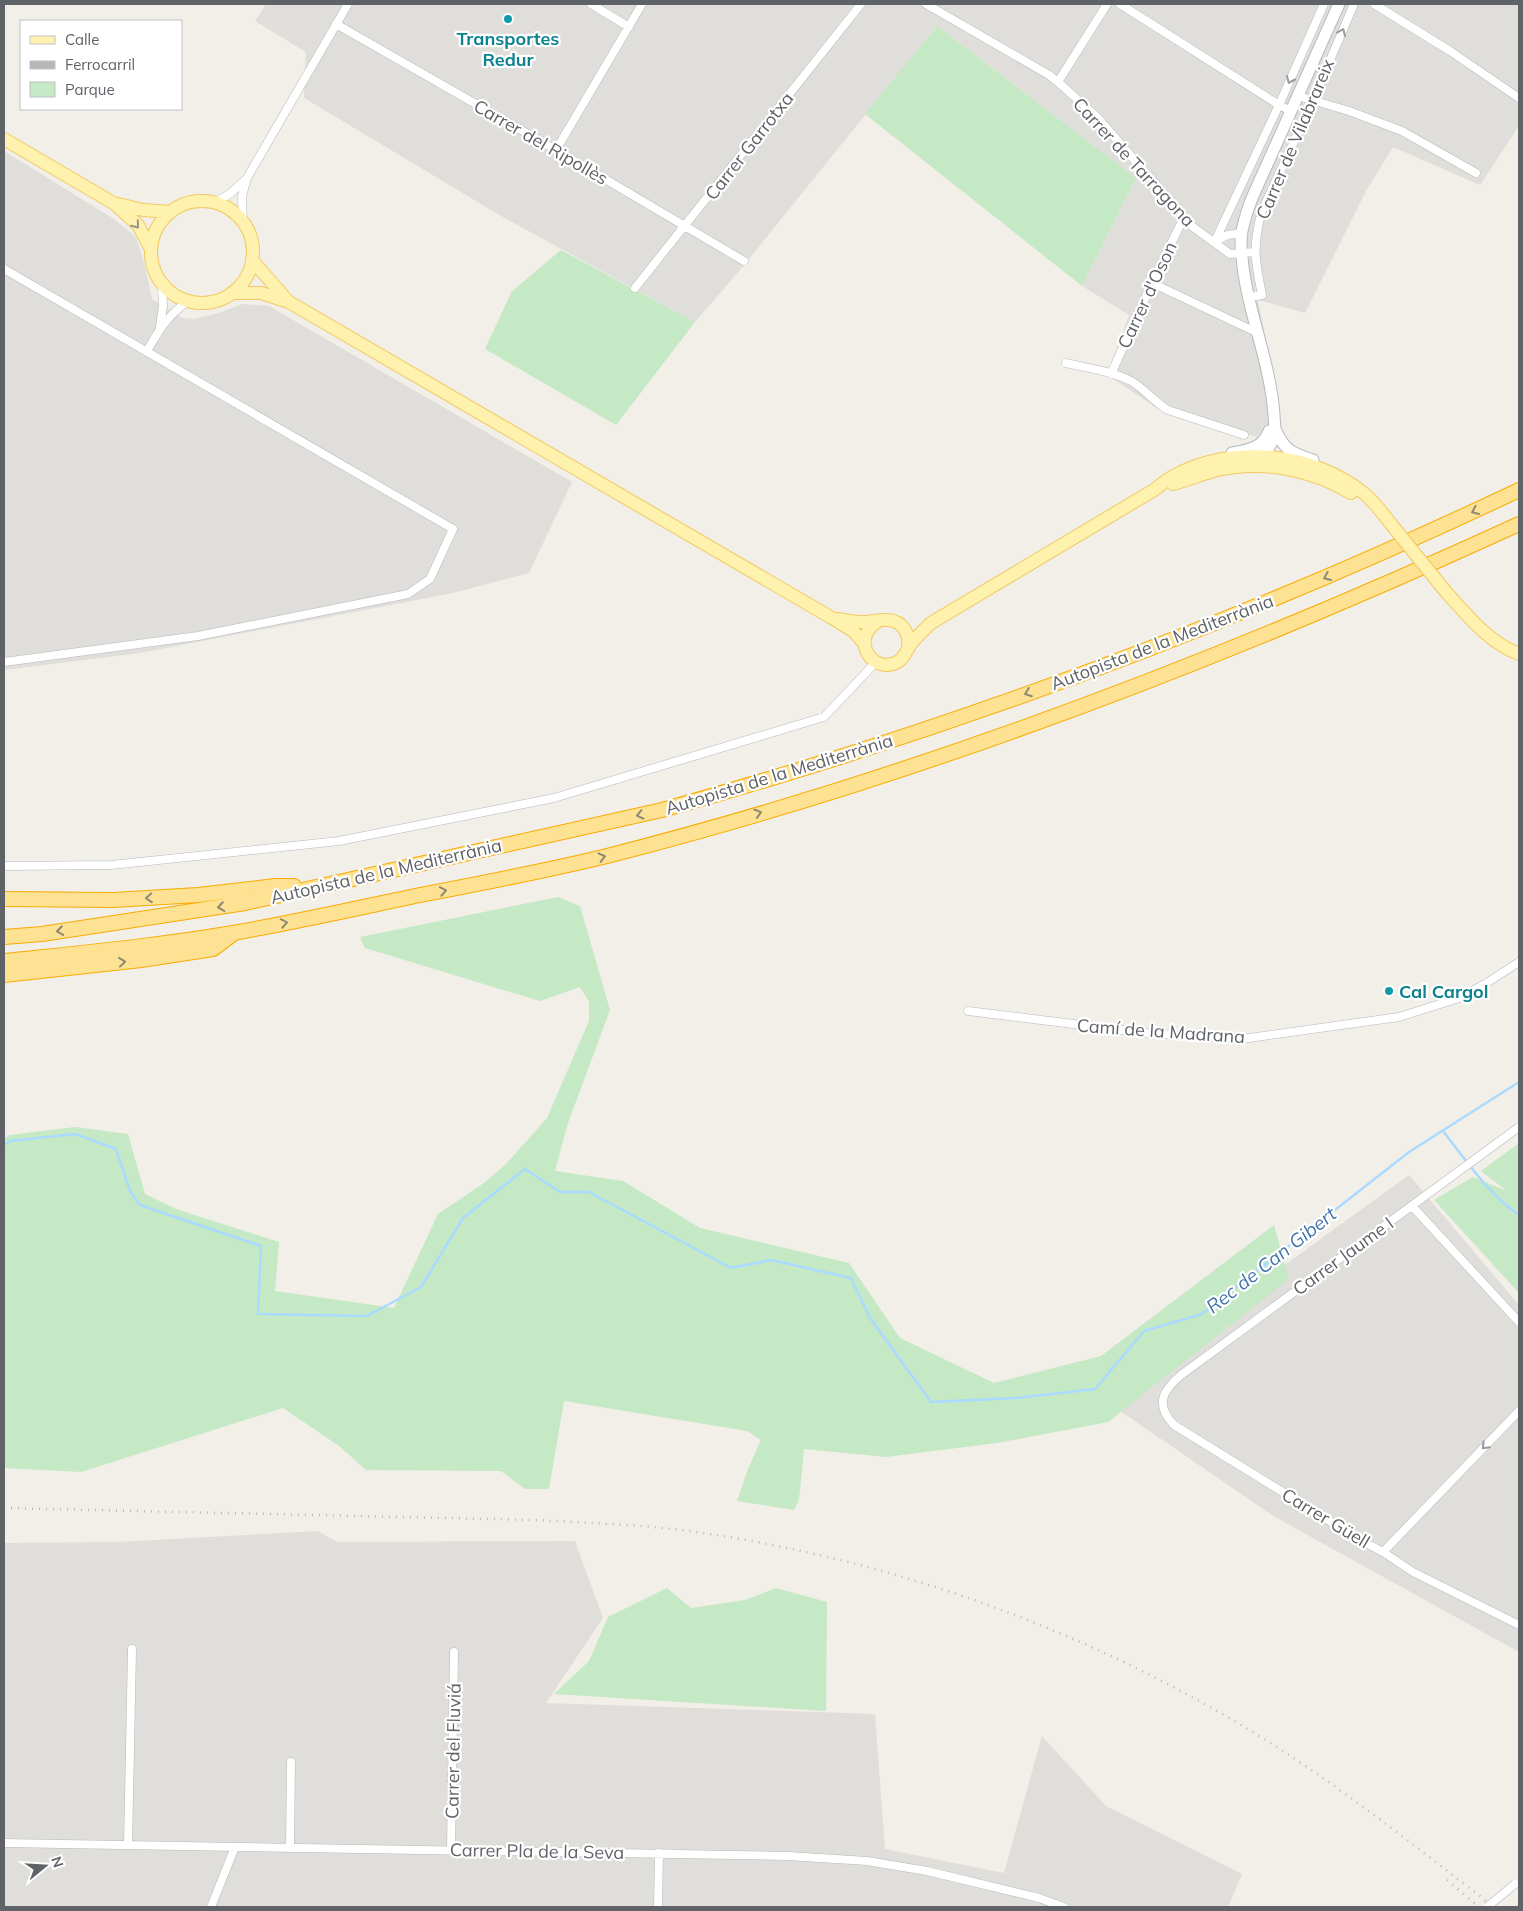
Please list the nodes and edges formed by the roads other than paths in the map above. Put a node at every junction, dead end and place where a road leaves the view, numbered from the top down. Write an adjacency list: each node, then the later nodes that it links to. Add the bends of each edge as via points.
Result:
1 (348, 4): 12 (street)
2 (591, 4): 13 (street)
3 (642, 4): 13 (street)
4 (861, 4): 29 (street, Carrer Garrotxa)
5 (926, 4): 14 (street, Carrer de Tarragona)
6 (1107, 4): 14 (street)
7 (1120, 4): 18 (street)
8 (1324, 4): 18 (street, Carrer de Vilabrareix, one-way to 18)
9 (1340, 4): 15 (street)
10 (1354, 4): 17 (street, Carrer de Vilabrareix, one-way to 10)
11 (1374, 4): 16 (street)
12 (336, 24): 21 (street, Carrer del Ripollès); 23 (street)
13 (629, 27): 21 (street)
14 (1058, 82): 27 (street, Carrer de Tarragona, via 1097,117)
15 (1298, 96): 17 (street); 19 (street)
16 (1519, 98)
17 (1313, 100): 22 (street, via 1402,131); 34 (street, Carrer de Vilabrareix, via 1262,211 1256,230)
18 (1280, 105): 19 (street); 31 (street, Carrer de Vilabrareix)
19 (1291, 111): 30 (street, via 1252,198)
20 (4, 139): 25 (main road)
21 (556, 150): 29 (street, Carrer del Ripollès)
22 (1476, 173)
23 (247, 178): 24 (street); 28 (street, via 242,196)
24 (215, 203): 26 (main road, via 192,202); 28 (main road)
25 (115, 204): 26 (main road); 32 (main road, one-way to 32, via 138,225)
26 (171, 212): 32 (main road, via 161,222)
27 (1184, 217): 31 (street, Carrer de Tarragona); 40 (street, Carrer d'Oson)
28 (243, 222): 36 (main road, via 249,234)
29 (685, 226): 37 (street, Carrer del Ripollès); 42 (street, Carrer Garrotxa)
30 (1242, 233): 31 (street); 33 (street)
31 (1214, 241): 35 (street, Carrer de Tarragona)
32 (151, 249): 41 (main road, via 152,264)
33 (1242, 252): 34 (street); 35 (street); 39 (street)
34 (1255, 252): 44 (street, Carrer de Vilabrareix, via 1262,295)
35 (1230, 254): 39 (street, Carrer de Tarragona)
36 (252, 260): 43 (main road, via 242,284); 46 (main road)
37 (744, 261)
38 (4, 269): 49 (street)
39 (1245, 274): 44 (street)
40 (1152, 283): 48 (street); 51 (street, Carrer d'Oson)
41 (162, 284): 45 (main road); 47 (street)
42 (635, 288)
43 (232, 293): 45 (main road, via 215,302); 46 (main road, via 261,293)
44 (1250, 297): 48 (street)
45 (188, 301): 47 (street)
46 (289, 302): 63 (main road)
47 (160, 327): 49 (street)
48 (1258, 333): 52 (street)
49 (147, 351): 70 (street, via 453,529 430,579 408,594 198,636)
50 (1066, 363): 51 (street)
51 (1111, 374): 54 (street, via 1130,381 1168,410)
52 (1274, 417): 53 (street); 56 (street, via 1262,443 1253,449 1205,459)
53 (1276, 431): 55 (street); 60 (street, via 1287,450 1332,468 1354,481)
54 (1244, 435)
55 (1262, 456): 56 (main road, via 1210,462); 57 (street, via 1212,468); 60 (main road, via 1281,457 1314,466 1332,473)
56 (1182, 473): 58 (main road)
57 (1201, 475): 58 (main road); 61 (main road, via 1255,466 1300,472 1342,488)
58 (1154, 490): 65 (main road)
59 (1519, 490): 73 (highway, Autopista de la Mediterrània, one-way to 73, via 1360,564 1264,604 905,737 662,810)
60 (1365, 495): 61 (main road)
61 (1382, 514): 69 (main road, bridge, via 1476,624 1507,650)
62 (1519, 524): 75 (highway, Autopista de la Mediterrània, one-way to 62, via 606,856 919,764 1274,632)
63 (832, 618): 64 (main road); 67 (main road, via 853,631)
64 (877, 622): 66 (main road, via 889,620); 67 (main road, via 867,630)
65 (931, 623): 66 (main road); 68 (main road)
66 (901, 625): 68 (main road, via 908,635)
67 (864, 643): 71 (main road)
68 (908, 648): 71 (main road, via 903,658 893,664)
69 (1519, 654)
70 (4, 662)
71 (876, 662): 72 (street, via 824,717 554,798 339,841 111,865)
72 (4, 866)
73 (320, 886): 74 (highway, one-way to 74, via 274,886 113,900); 76 (highway, Autopista de la Mediterrània, one-way to 76, via 245,903)
74 (4, 898)
75 (236, 933): 77 (highway, Autopista de la Mediterrània); 79 (highway, one-way to 75, via 212,949)
76 (4, 937)
77 (4, 961)
78 (1519, 962): 80 (street, Camí de la Madrana, via 1459,998 1399,1018 1242,1039 1147,1033)
79 (4, 975)
80 (968, 1011)
81 (1519, 1127): 82 (street, Carrer Jaume I)
82 (1412, 1206): 83 (street); 84 (street, Carrer Jaume I)
83 (1519, 1322)
84 (1168, 1387): 86 (street, Carrer Güell, via 1163,1407 1174,1425)
85 (1519, 1411): 86 (street, one-way to 86)
86 (1383, 1552): 87 (street, Carrer Güell, via 1413,1572)
87 (1519, 1625)
88 (132, 1649): 92 (street)
89 (454, 1652): 95 (street, Carrer del Fluviá)
90 (290, 1762): 94 (street)
91 (4, 1843): 92 (street, Carrer Pla de la Seva)
92 (128, 1845): 93 (street, Carrer Pla de la Seva)
93 (234, 1847): 94 (street, Carrer Pla de la Seva); 98 (street)
94 (290, 1847): 95 (street, Carrer Pla de la Seva)
95 (452, 1850): 96 (street, Carrer Pla de la Seva)
96 (659, 1853): 99 (street); 100 (street, Carrer Pla de la Seva, via 867,1861 994,1886)
97 (1517, 1882): 101 (street, bridge)
98 (211, 1907)
99 (658, 1907)
100 (1064, 1907)
101 (1487, 1907)

